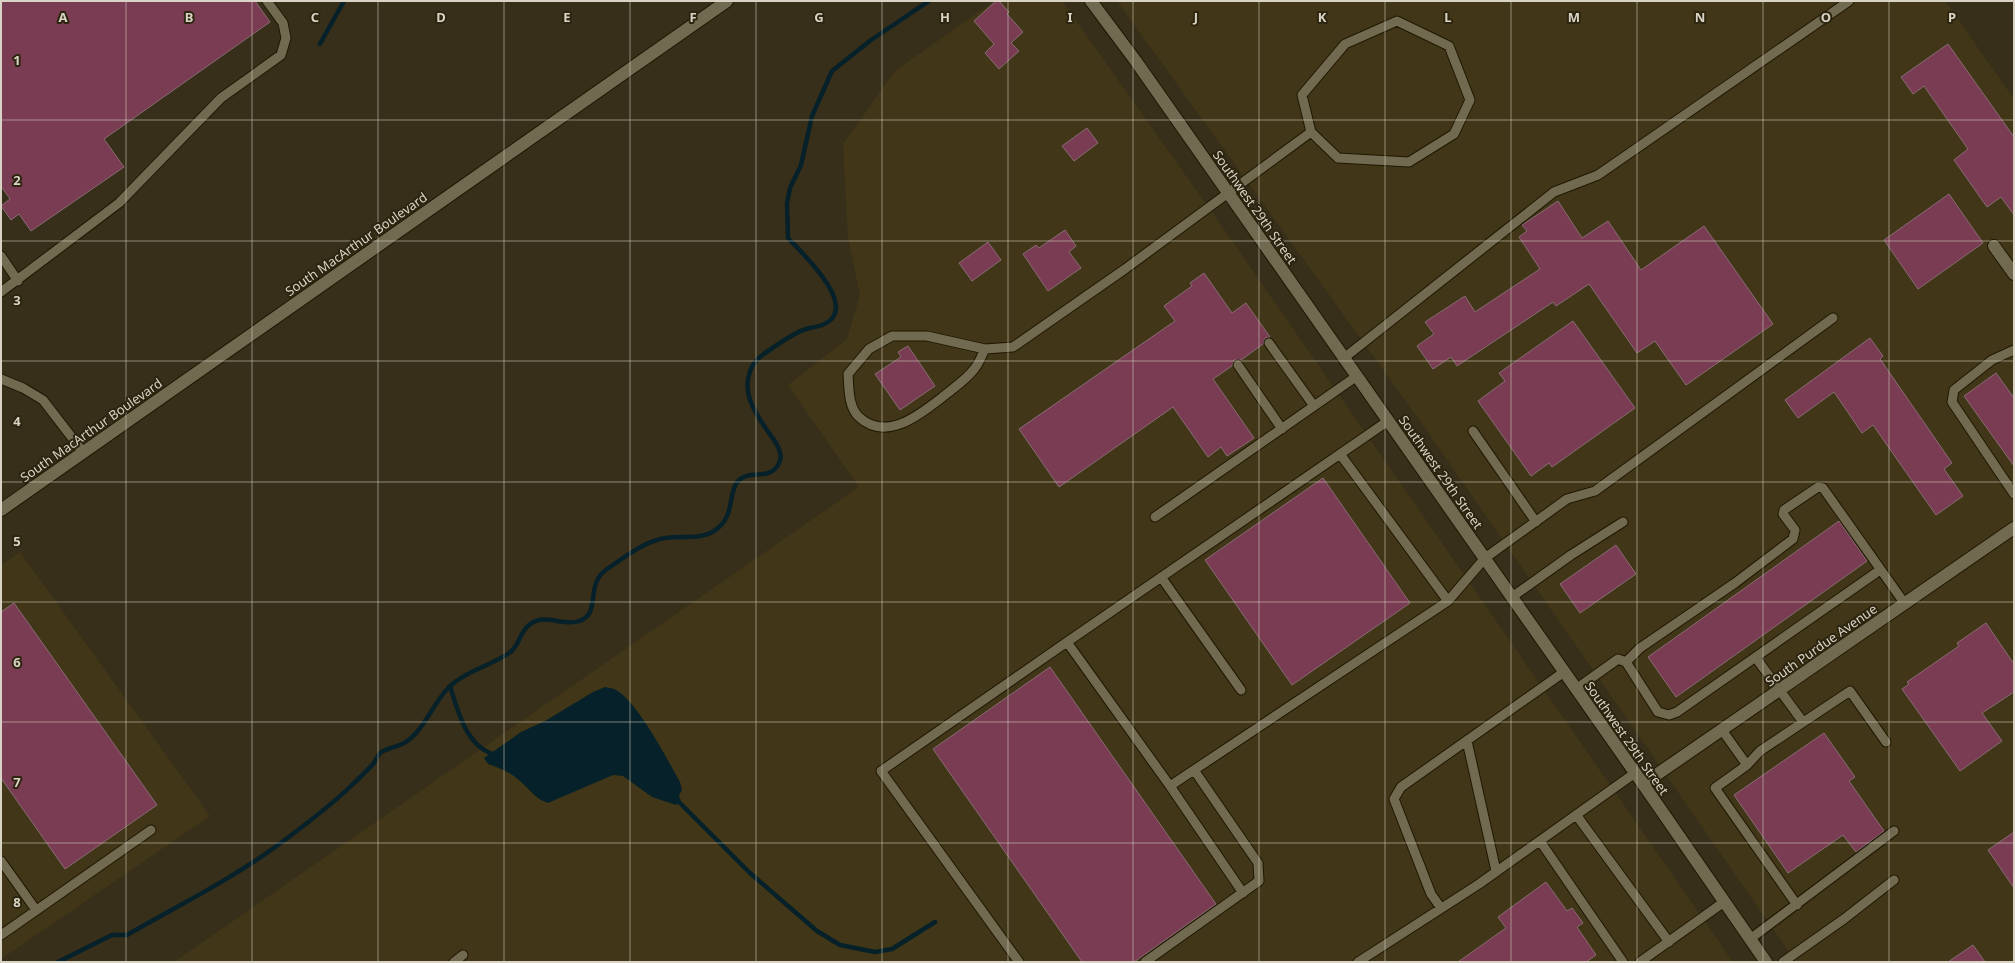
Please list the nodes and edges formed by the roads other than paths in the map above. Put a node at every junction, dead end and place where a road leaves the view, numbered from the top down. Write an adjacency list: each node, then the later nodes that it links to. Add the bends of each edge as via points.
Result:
1 (267, 1): 10 (lane, via 283,22 286,38 281,56 221,98 119,203)
2 (727, 1): 24 (street, South MacArthur Boulevard)
3 (1091, 1): 6 (street, Southwest 29th Street)
4 (1849, 1): 16 (lane, via 1598,175 1554,192)
5 (1311, 132): 5 (lane, via 1302,95 1345,44 1397,22 1449,46 1470,100 1454,134 1409,162 1338,158); 6 (lane)
6 (1229, 194): 14 (lane, via 1013,348); 16 (street, Southwest 29th Street)
7 (1994, 246): 9 (street)
8 (1, 256): 10 (lane)
9 (2014, 274)
10 (18, 281): 11 (lane)
11 (1, 292)
12 (1833, 318): 29 (lane, via 1595,491 1568,499)
13 (1269, 343): 20 (lane)
14 (985, 349): 14 (lane, via 927,336 892,336 869,349 848,374 851,402 858,417 875,427 897,426 920,414 959,383 975,368)
15 (2014, 350): 26 (lane, via 1992,360 1954,390 1952,402)
16 (1344, 358): 18 (street, Southwest 29th Street)
17 (1238, 365): 22 (lane)
18 (1357, 376): 20 (lane); 21 (street, Southwest 29th Street)
19 (1, 379): 24 (lane, via 43,400)
20 (1314, 406): 22 (lane)
21 (1388, 421): 25 (lane); 32 (street, Southwest 29th Street)
22 (1282, 429): 28 (lane)
23 (1473, 431): 29 (lane)
24 (83, 452): 27 (street, South MacArthur Boulevard)
25 (1340, 454): 34 (lane); 36 (lane)
26 (2014, 494)
27 (1, 510)
28 (1155, 517)
29 (1536, 522): 32 (lane)
30 (1623, 522): 35 (lane)
31 (2013, 532): 37 (street, South Purdue Avenue)
32 (1485, 558): 35 (street, Southwest 29th Street); 36 (lane)
33 (1880, 570): 37 (lane); 39 (lane); 40 (lane, via 1824,488 1818,487 1784,510 1783,514 1795,530 1793,539 1735,583 1640,648)
34 (1161, 577): 38 (lane); 43 (lane)
35 (1512, 597): 41 (street, Southwest 29th Street)
36 (1448, 601): 50 (lane)
37 (1905, 604): 44 (street, South Purdue Avenue)
38 (1067, 642): 53 (lane); 71 (lane, via 881,771)
39 (1756, 658): 40 (lane, via 1669,715 1658,712); 44 (lane)
40 (1626, 662): 42 (lane, via 1618,659)
41 (1564, 672): 42 (street, Southwest 29th Street); 47 (lane)
42 (1576, 689): 51 (street, Southwest 29th Street)
43 (1241, 690)
44 (1780, 690): 45 (lane); 46 (street, South Purdue Avenue)
45 (1803, 722): 48 (lane, via 1850,691); 49 (lane, via 1760,751)
46 (1722, 730): 49 (lane); 52 (street, South Purdue Avenue)
47 (1467, 741): 59 (lane); 64 (lane, via 1402,787 1394,799 1431,894)
48 (1886, 742)
49 (1747, 765): 63 (lane, via 1715,788)
50 (1194, 770): 53 (lane); 61 (lane, via 1258,863 1259,882)
51 (1635, 773): 52 (street, Southwest 29th Street); 54 (lane)
52 (1643, 784): 62 (street, Southwest 29th Street)
53 (1170, 786): 61 (lane)
54 (1577, 816): 57 (lane); 68 (lane)
55 (150, 830): 65 (lane)
56 (1894, 831): 63 (lane)
57 (1540, 841): 59 (lane); 74 (lane)
58 (1, 861): 65 (lane)
59 (1496, 871): 64 (lane)
60 (1894, 880): 77 (lane)
61 (1243, 892): 72 (lane)
62 (1724, 902): 67 (street, Southwest 29th Street); 68 (lane)
63 (1797, 905): 67 (lane)
64 (1441, 908): 73 (lane)
65 (36, 910): 66 (lane)
66 (1, 935)
67 (1750, 939): 76 (street, Southwest 29th Street)
68 (1669, 942): 75 (lane)
69 (464, 955): 70 (lane)
70 (454, 962)
71 (1019, 962)
72 (1145, 962)
73 (1358, 962)
74 (1623, 962)
75 (1640, 962)
76 (1766, 962)
77 (1783, 962)

